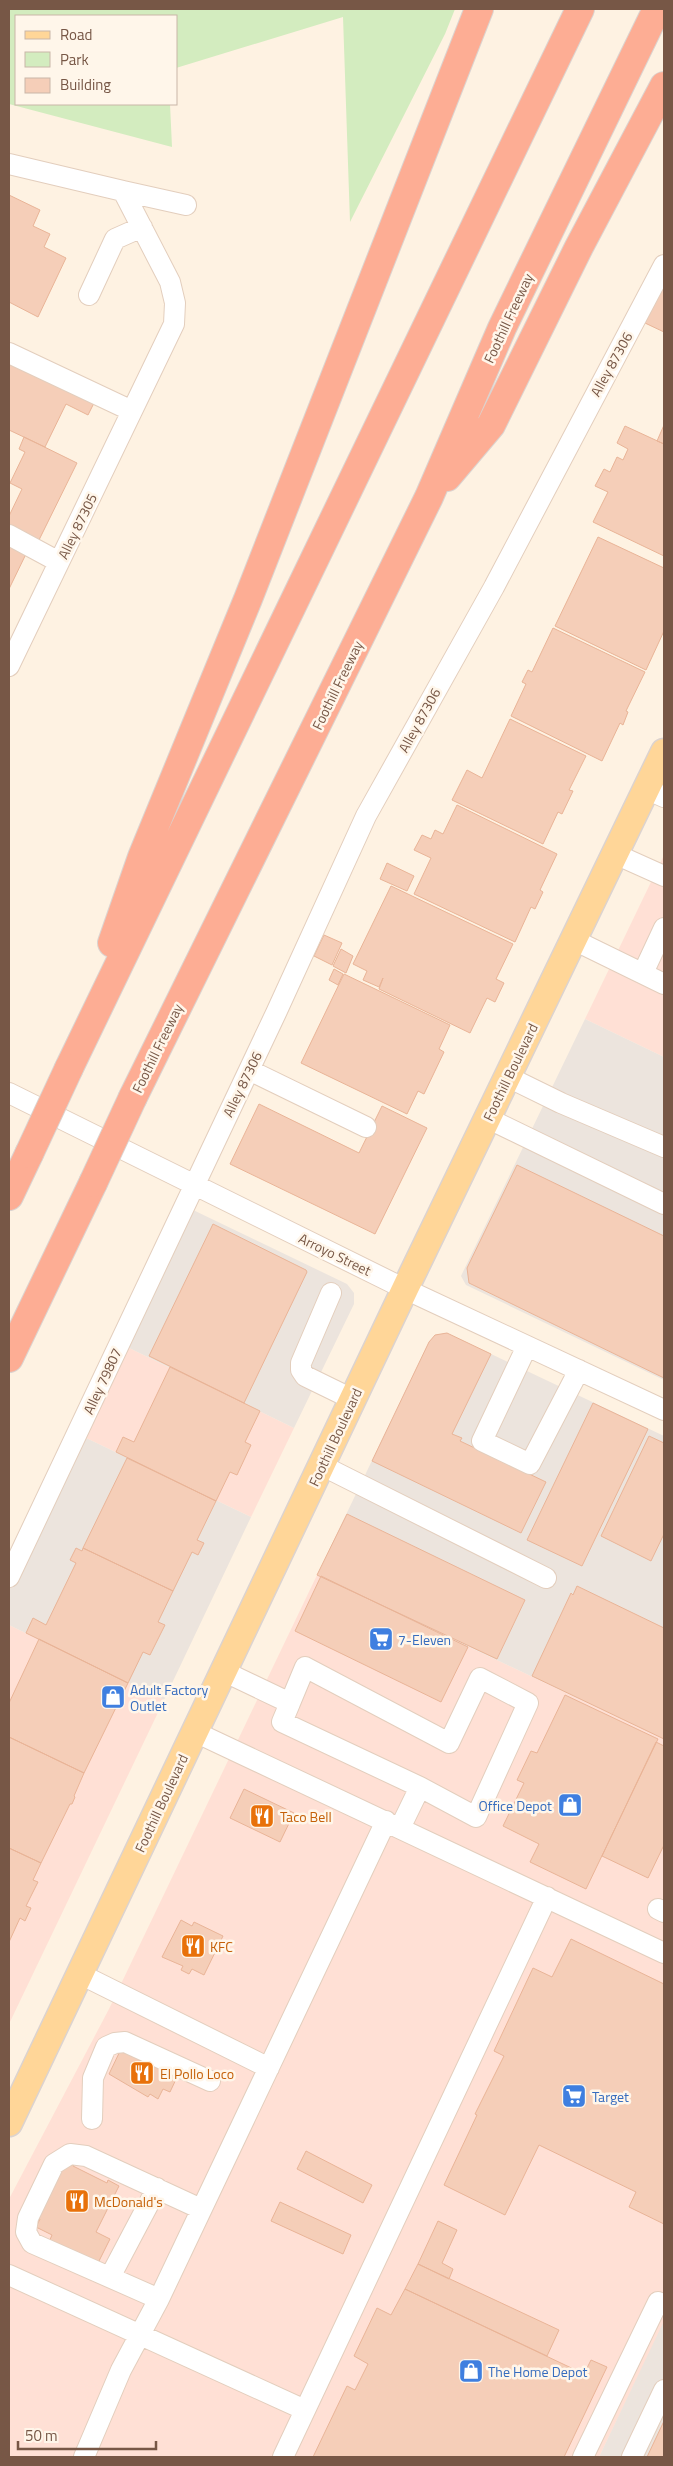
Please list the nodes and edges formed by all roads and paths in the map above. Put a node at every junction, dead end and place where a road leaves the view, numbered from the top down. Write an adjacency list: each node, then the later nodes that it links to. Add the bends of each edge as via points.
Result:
1 (478, 9): 26 (highway, via 251,590 142,857)
2 (580, 9): 26 (highway)
3 (657, 9): 13 (highway, Foothill Freeway, via 502,328)
4 (664, 86): 13 (highway, via 579,247 491,425)
5 (9, 164): 6 (street)
6 (123, 191): 7 (street); 8 (street, Alley 87305)
7 (186, 205)
8 (142, 227): 10 (street, via 115,239); 12 (street, Alley 87305, via 170,282 176,303 174,324)
9 (664, 265): 27 (street, Alley 87306, via 494,587 366,816)
10 (89, 295)
11 (9, 353): 12 (street)
12 (132, 411): 15 (street, Alley 87305)
13 (430, 497): 39 (highway, Foothill Freeway, bridge, via 133,1098)
14 (9, 535): 15 (street)
15 (59, 562): 16 (street, Alley 87305)
16 (16, 632): 17 (street, Alley 87305)
17 (9, 666)
18 (664, 752): 19 (main road, Foothill Boulevard)
19 (655, 793): 20 (main road, Foothill Boulevard)
20 (616, 854): 21 (street); 23 (main road, Foothill Boulevard)
21 (664, 876)
22 (664, 928): 24 (street)
23 (574, 940): 24 (street); 28 (main road, Foothill Boulevard)
24 (643, 974): 25 (street)
25 (664, 984)
26 (69, 1068): 34 (highway, bridge)
27 (249, 1070): 31 (street); 33 (street, Alley 87306)
28 (508, 1077): 30 (main road, Foothill Boulevard); 32 (street)
29 (9, 1093): 33 (street, Arroyo Street)
30 (488, 1118): 35 (street); 36 (main road, Foothill Boulevard)
31 (366, 1127)
32 (664, 1147)
33 (194, 1185): 36 (street, Arroyo Street); 44 (street, Alley 79807)
34 (9, 1196)
35 (664, 1204)
36 (405, 1288): 38 (street, Arroyo Street); 41 (main road, Foothill Boulevard)
37 (331, 1294): 41 (street, via 301,1370 305,1376)
38 (527, 1346): 40 (street, Arroyo Street); 40 (street, via 482,1441 530,1464)
39 (9, 1358)
40 (579, 1370): 42 (street, Arroyo Street)
41 (352, 1400): 43 (main road, Foothill Boulevard)
42 (664, 1410)
43 (321, 1465): 45 (street); 46 (main road, Foothill Boulevard)
44 (9, 1577)
45 (546, 1578)
46 (224, 1671): 47 (street); 48 (main road, Foothill Boulevard)
47 (290, 1703): 49 (street, via 282,1722); 49 (street, via 305,1667 449,1743 480,1678 528,1703 476,1817)
48 (195, 1732): 50 (street); 53 (main road, Foothill Boulevard)
49 (420, 1787): 50 (street)
50 (393, 1825): 51 (street); 54 (street)
51 (547, 1897): 52 (street); 66 (street)
52 (664, 1953)
53 (80, 1974): 54 (street); 57 (main road, Foothill Boulevard)
54 (269, 2068): 59 (street)
55 (210, 2081): 56 (street, via 124,2042 116,2043 106,2047 93,2078)
56 (92, 2119)
57 (9, 2123)
58 (157, 2188): 59 (street); 61 (street); 61 (street, via 86,2156 70,2154 54,2164 28,2218 26,2232 32,2242)
59 (201, 2209): 62 (street)
60 (9, 2275): 64 (street)
61 (110, 2277): 62 (street)
62 (159, 2299): 64 (street)
63 (664, 2305): 69 (street, via 658,2302)
64 (139, 2335): 66 (street); 67 (street)
65 (664, 2390): 70 (street)
66 (305, 2410): 68 (street)
67 (84, 2457)
68 (282, 2457)
69 (583, 2457)
70 (632, 2457)

